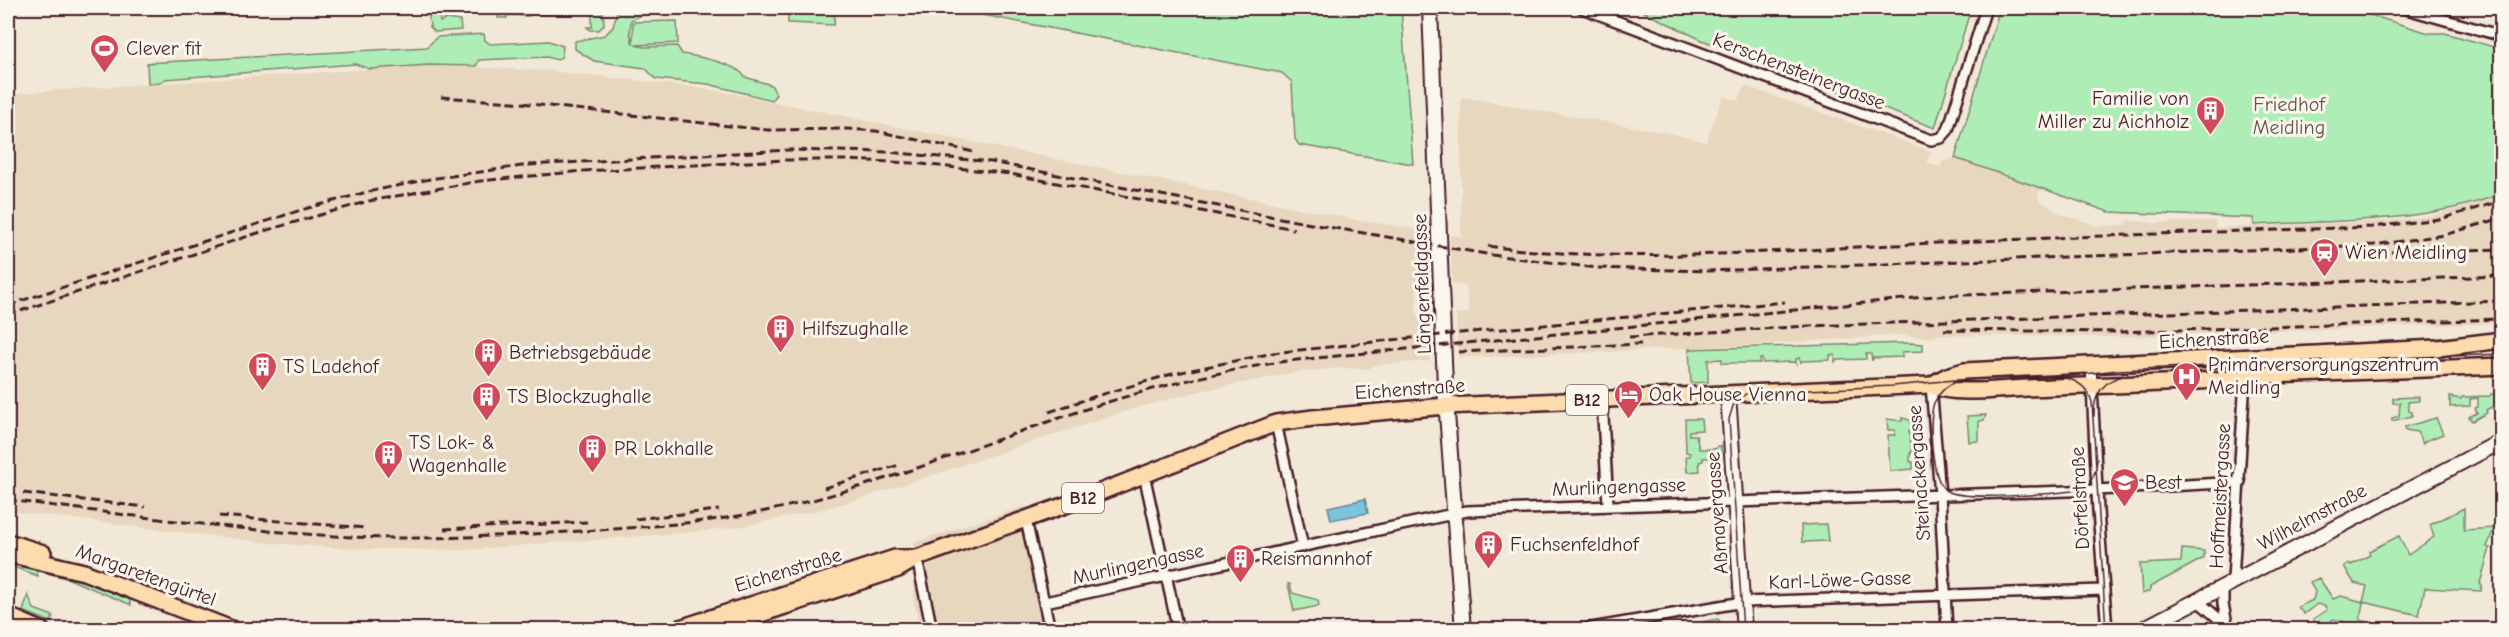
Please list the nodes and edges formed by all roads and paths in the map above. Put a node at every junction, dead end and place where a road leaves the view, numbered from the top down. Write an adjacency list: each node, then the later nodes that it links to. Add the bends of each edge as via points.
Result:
1 (1430, 8): 14 (street, Längenfeldgasse)
2 (1582, 8): 3 (street, Kerschensteinergasse, via 1915,135 1937,139 1948,130)
3 (1986, 8)
4 (2409, 8): 5 (street)
5 (2502, 36)
6 (2502, 340): 7 (main road, Eichenstraße / B12, via 2438,348)
7 (2091, 365): 10 (main road, Eichenstraße / B12, via 1964,371); 11 (street, Dörfelstraße)
8 (2502, 366): 9 (main road, Eichenstraße / B12)
9 (2245, 378): 11 (main road, Eichenstraße / B12); 18 (street, Hoffmeistergasse)
10 (1931, 385): 11 (main road, Eichenstraße / B12, via 1966,390); 12 (main road, Eichenstraße / B12); 20 (street, Steinackergasse)
11 (2091, 386): 19 (street, Dörfelstraße)
12 (1728, 394): 13 (main road, Eichenstraße / B12); 21 (street, Aßmayergasse)
13 (1602, 399): 14 (main road, Eichenstraße / B12); 22 (street)
14 (1446, 406): 15 (main road, Eichenstraße / B12); 23 (street, Längenfeldgasse)
15 (1276, 423): 17 (main road, Eichenstraße / B12); 26 (street)
16 (2502, 441): 31 (street, Wilhelmstraße)
17 (1144, 474): 24 (main road, Eichenstraße / B12); 30 (street)
18 (2240, 482): 19 (street, Murlingengasse); 31 (street, Hoffmeistergasse)
19 (2097, 490): 20 (street, Murlingengasse); 32 (street, Dörfelstraße)
20 (1940, 495): 21 (street, Murlingengasse); 33 (street, Steinackergasse)
21 (1736, 501): 22 (street, Murlingengasse); 36 (street, Aßmayergasse)
22 (1608, 504): 23 (street, Murlingengasse)
23 (1454, 514): 26 (street, Murlingengasse); 46 (street, Längenfeldgasse)
24 (1026, 520): 28 (main road, Eichenstraße / B12); 35 (street)
25 (8, 542): 29 (main road, via 63,560)
26 (1303, 548): 30 (street, Murlingengasse)
27 (8, 554): 29 (main road, Margaretengürtel)
28 (917, 558): 41 (main road, Eichenstraße / B12, via 895,558); 42 (main road, Eichenstraße / B12, via 898,568); 43 (street)
29 (84, 572): 40 (main road, Margaretengürtel)
30 (1167, 576): 35 (street, Murlingengasse); 45 (street)
31 (2228, 583): 34 (street, Wilhelmstraße); 38 (street, Hoffmeistergasse, via 2223,604)
32 (2103, 590): 33 (street, Karl-Löwe-Gasse); 50 (street, Dörfelstraße)
33 (1945, 594): 36 (street, Karl-Löwe-Gasse); 49 (street, Steinackergasse)
34 (2198, 601): 38 (street); 51 (street, Wilhelmstraße)
35 (1045, 602): 44 (street)
36 (1743, 602): 47 (street, Karl-Löwe-Gasse); 48 (street, Aßmayergasse)
37 (8, 616): 39 (main road)
38 (2230, 627)
39 (41, 630)
40 (234, 630)
41 (674, 630)
42 (712, 630)
43 (932, 630)
44 (1050, 630)
45 (1178, 630)
46 (1463, 630)
47 (1580, 630)
48 (1744, 630)
49 (1947, 630)
50 (2107, 630)
51 (2141, 630)

